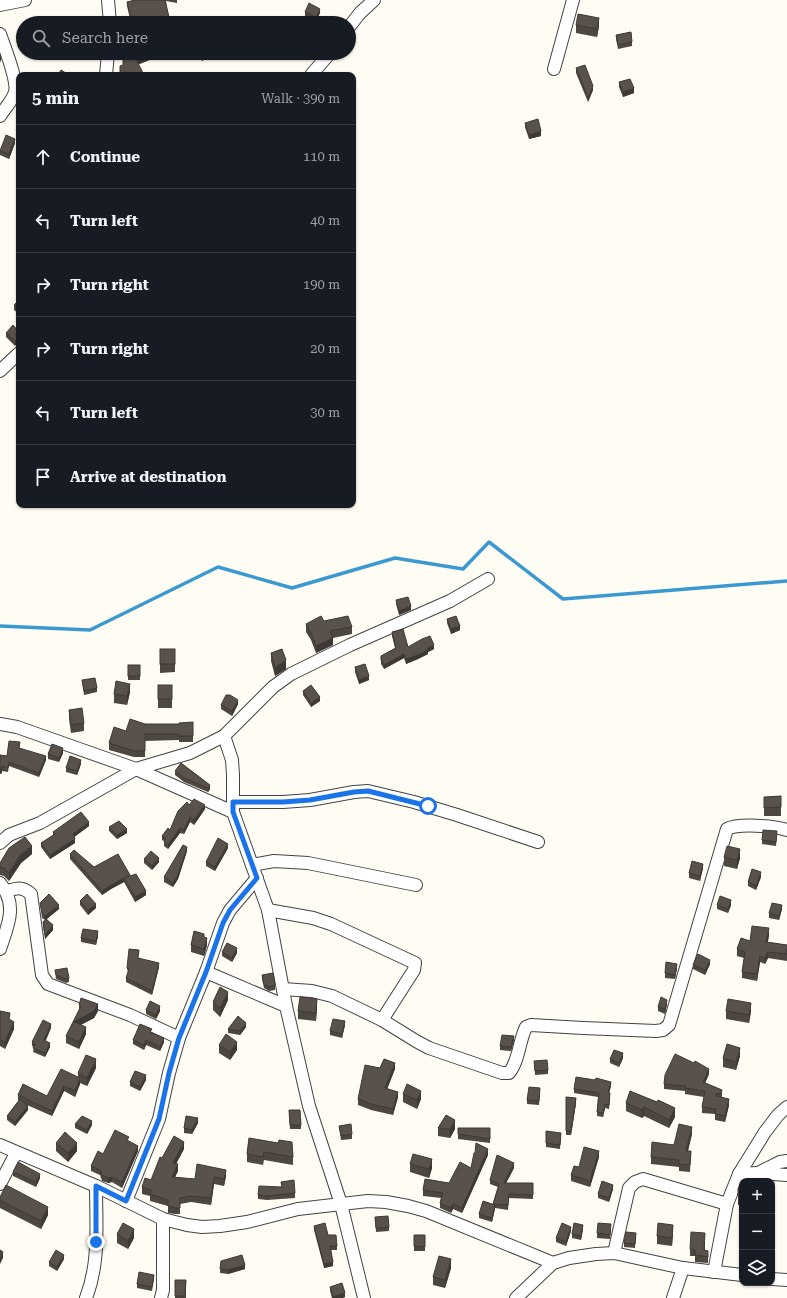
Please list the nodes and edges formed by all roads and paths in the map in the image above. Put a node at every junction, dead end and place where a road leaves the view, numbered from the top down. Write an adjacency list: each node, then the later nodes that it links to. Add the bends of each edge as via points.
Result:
1 (25, 0): 5 (street)
2 (108, 0): 6 (street)
3 (374, 0): 7 (street)
4 (573, 0): 11 (street)
5 (0, 5)
6 (109, 16)
7 (356, 18)
8 (0, 34): 14 (street, via 16,82 16,91)
9 (107, 60): 12 (street)
10 (324, 60): 13 (street)
11 (554, 69)
12 (106, 72)
13 (314, 72)
14 (0, 116)
15 (16, 356): 16 (street)
16 (0, 371)
17 (488, 579): 19 (street, via 450,601 291,674 273,687)
18 (0, 724): 20 (street, via 17,726)
19 (224, 736): 20 (street, via 190,753); 21 (street, via 234,775)
20 (136, 769): 21 (street); 24 (street, via 40,823 9,835)
21 (233, 807): 23 (street, via 310,800 368,791 457,814); 25 (street)
22 (787, 830): 34 (street, via 775,826 727,828 674,1010 669,1025 663,1030 531,1025 526,1027 522,1034 514,1067 509,1073 502,1073 429,1048)
23 (538, 842)
24 (0, 843)
25 (252, 865): 26 (street); 27 (street, via 274,861 308,863)
26 (257, 878): 29 (street); 31 (street, via 230,910)
27 (416, 884)
28 (3, 887): 30 (street, via 11,910); 35 (street, via 25,889 31,894 42,975 48,984 130,1015)
29 (268, 910): 32 (street); 34 (street, via 331,924 415,963 414,970)
30 (0, 949)
31 (206, 972): 33 (street); 35 (street)
32 (283, 989): 33 (street); 34 (street, via 312,991 332,996)
33 (286, 1006): 46 (street, via 309,1106)
34 (382, 1020)
35 (179, 1038): 45 (street, via 159,1119)
36 (787, 1106): 40 (street, via 765,1132)
37 (0, 1145): 38 (street)
38 (16, 1153): 43 (street); 44 (street)
39 (787, 1161): 41 (street)
40 (739, 1174): 41 (street); 47 (street)
41 (757, 1174): 42 (street)
42 (787, 1175)
43 (0, 1184)
44 (96, 1186): 45 (street); 56 (street, via 96,1256 92,1282)
45 (126, 1201): 48 (street)
46 (341, 1204): 48 (street, via 298,1209 220,1226 194,1226); 50 (street, via 386,1202 426,1211); 58 (street)
47 (728, 1204): 49 (street, via 643,1179 635,1182 629,1188); 52 (street)
48 (162, 1219): 57 (street)
49 (614, 1253): 50 (street, via 569,1258); 51 (street)
50 (552, 1263): 59 (street)
51 (682, 1268): 52 (street); 60 (street)
52 (714, 1272): 53 (street)
53 (739, 1275)
54 (775, 1278): 55 (street)
55 (787, 1280)
56 (86, 1298)
57 (161, 1298)
58 (364, 1298)
59 (516, 1298)
60 (673, 1298)

